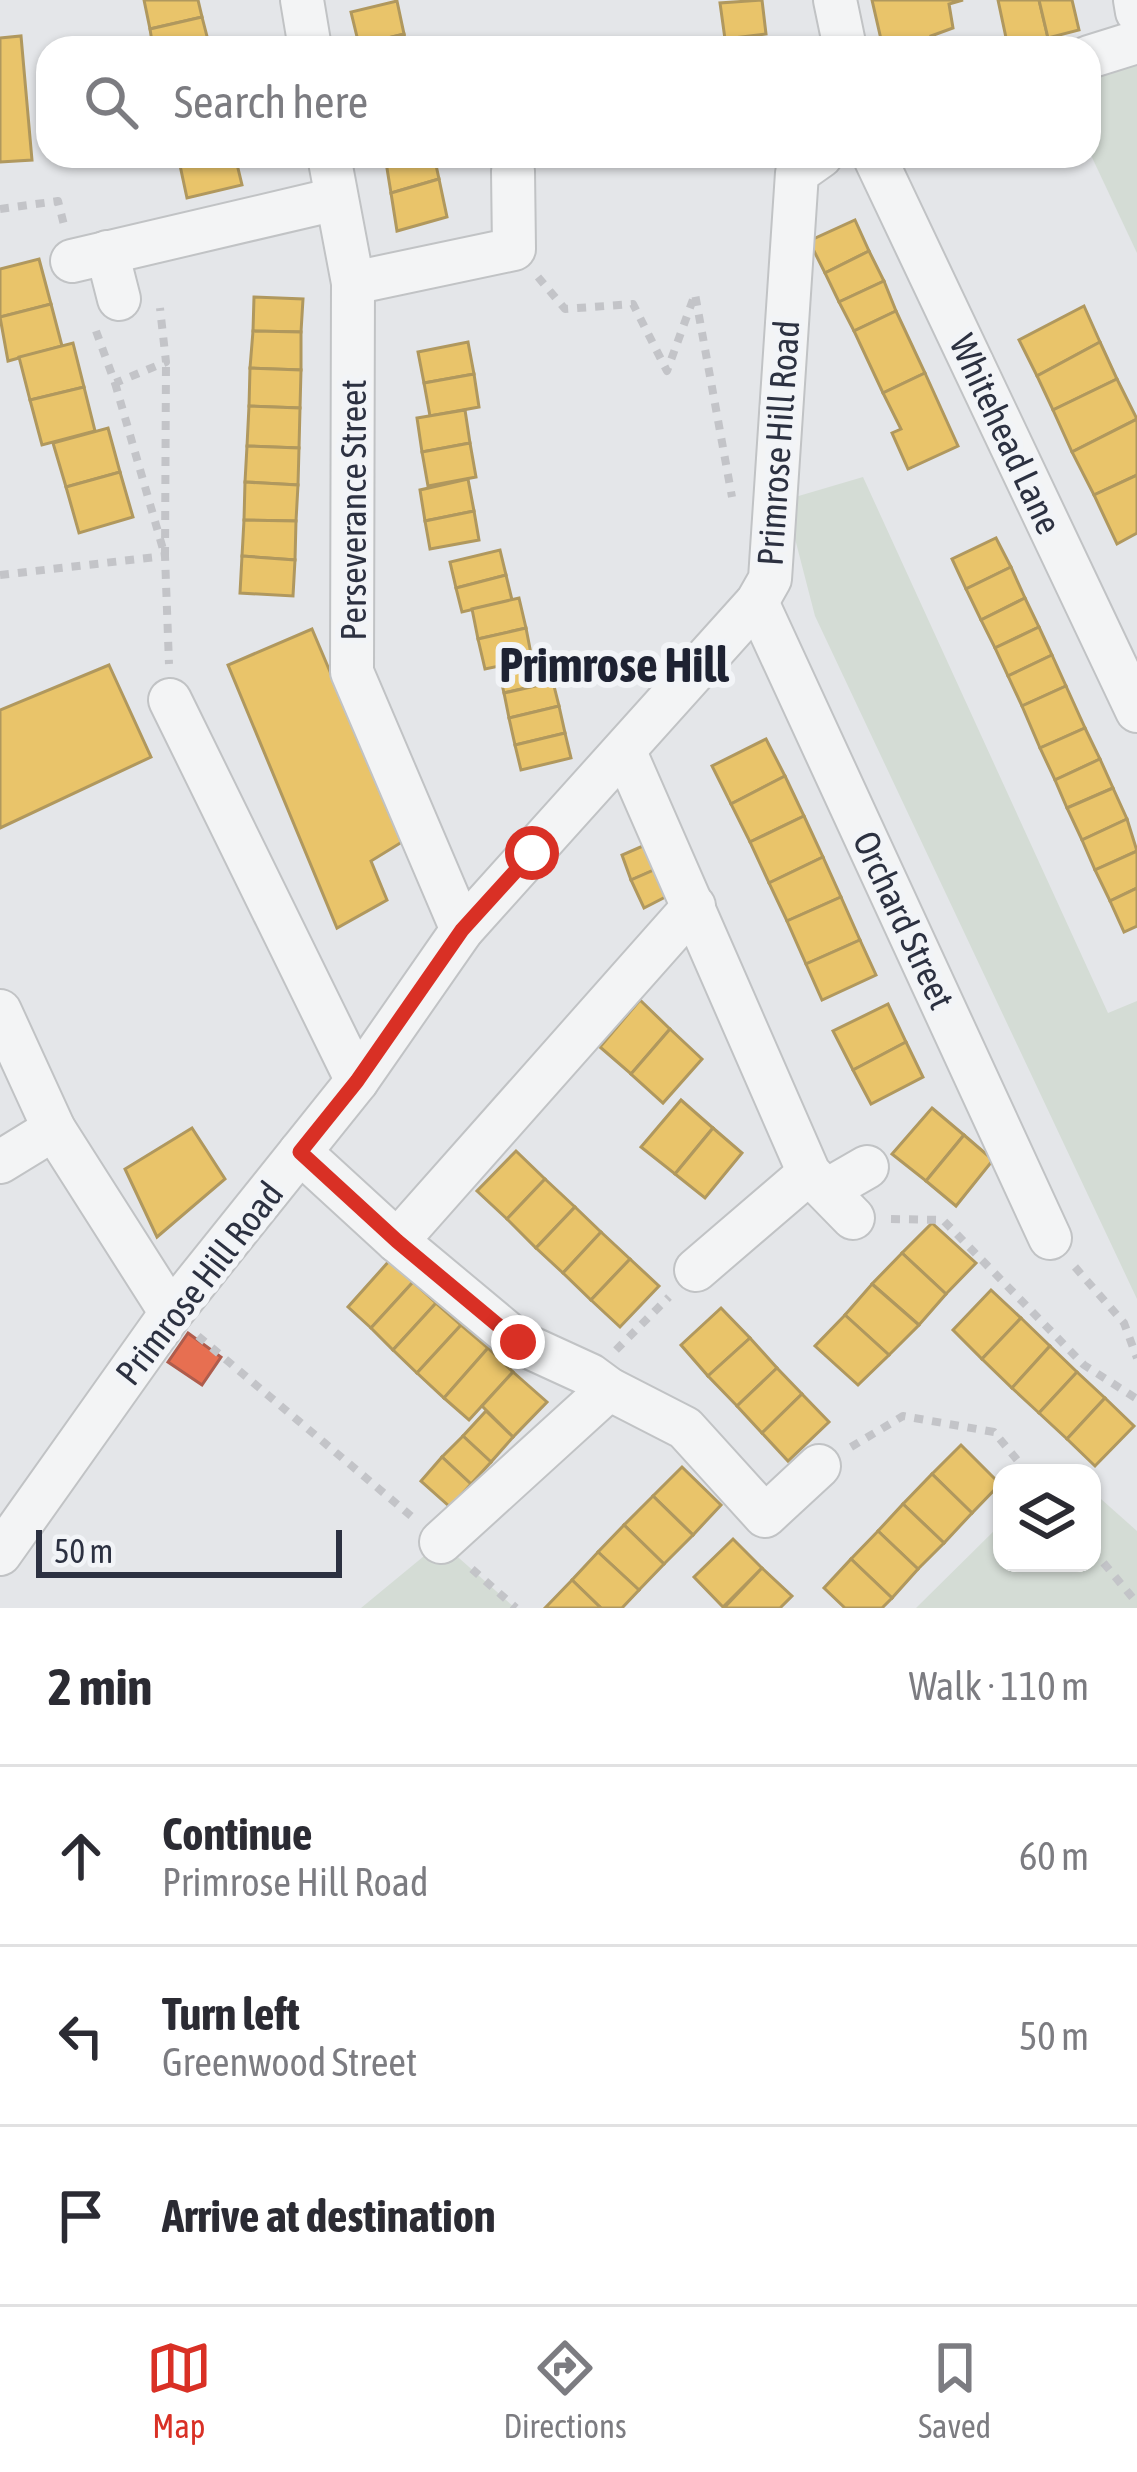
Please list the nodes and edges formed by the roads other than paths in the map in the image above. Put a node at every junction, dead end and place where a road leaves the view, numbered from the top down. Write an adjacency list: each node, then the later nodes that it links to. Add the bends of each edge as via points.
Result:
1 (302, 0): 5 (street)
2 (836, 0): 6 (street)
3 (1135, 0): 4 (street)
4 (1137, 12)
5 (308, 36)
6 (843, 36)
7 (1137, 42): 8 (street)
8 (1101, 53)
9 (331, 168): 13 (street, Perseverance Street)
10 (804, 168): 16 (street, Primrose Hill Road, via 797,173 770,578)
11 (880, 168): 18 (street, Whitehead Lane)
12 (513, 171): 14 (street, via 514,249)
13 (336, 199): 14 (street, Perseverance Street); 15 (street, via 90,257)
14 (353, 283): 21 (street, Perseverance Street, via 352,672)
15 (119, 299)
16 (758, 602): 19 (street, Primrose Hill Road); 29 (street, Orchard Street)
17 (170, 700): 23 (street)
18 (1137, 712)
19 (625, 752): 20 (street); 21 (street, Primrose Hill Road)
20 (694, 906): 28 (street); 30 (street)
21 (462, 930): 23 (street, Primrose Hill Road)
22 (0, 1011): 24 (street)
23 (357, 1081): 25 (street, Primrose Hill Road)
24 (54, 1129): 26 (street); 32 (street)
25 (300, 1152): 30 (street); 32 (street, Primrose Hill Road)
26 (0, 1162)
27 (867, 1167): 28 (street)
28 (830, 1194): 31 (street)
29 (1050, 1238)
30 (397, 1241): 33 (street, via 518,1342)
31 (696, 1270)
32 (171, 1313): 36 (street, Primrose Hill Road)
33 (600, 1382): 34 (street, via 686,1428 765,1516); 35 (street)
34 (819, 1466)
35 (441, 1542)
36 (0, 1553)

